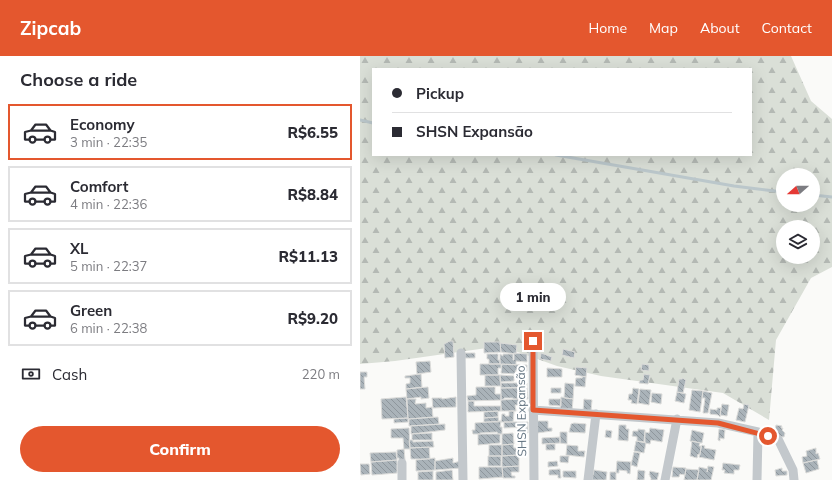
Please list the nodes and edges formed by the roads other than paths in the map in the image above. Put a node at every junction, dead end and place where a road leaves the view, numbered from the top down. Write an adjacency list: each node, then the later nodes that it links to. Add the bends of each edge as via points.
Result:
1 (533, 341): 3 (street, SHSN Expansão)
2 (461, 353): 9 (street)
3 (533, 410): 4 (street); 10 (street, SHSN Expansão)
4 (596, 414): 5 (street); 11 (street)
5 (677, 419): 6 (street, via 718,423); 12 (street)
6 (758, 432): 13 (street); 14 (street, via 778,439)
7 (402, 463): 8 (street)
8 (402, 480)
9 (462, 480)
10 (534, 480)
11 (588, 480)
12 (665, 480)
13 (757, 480)
14 (794, 480)

